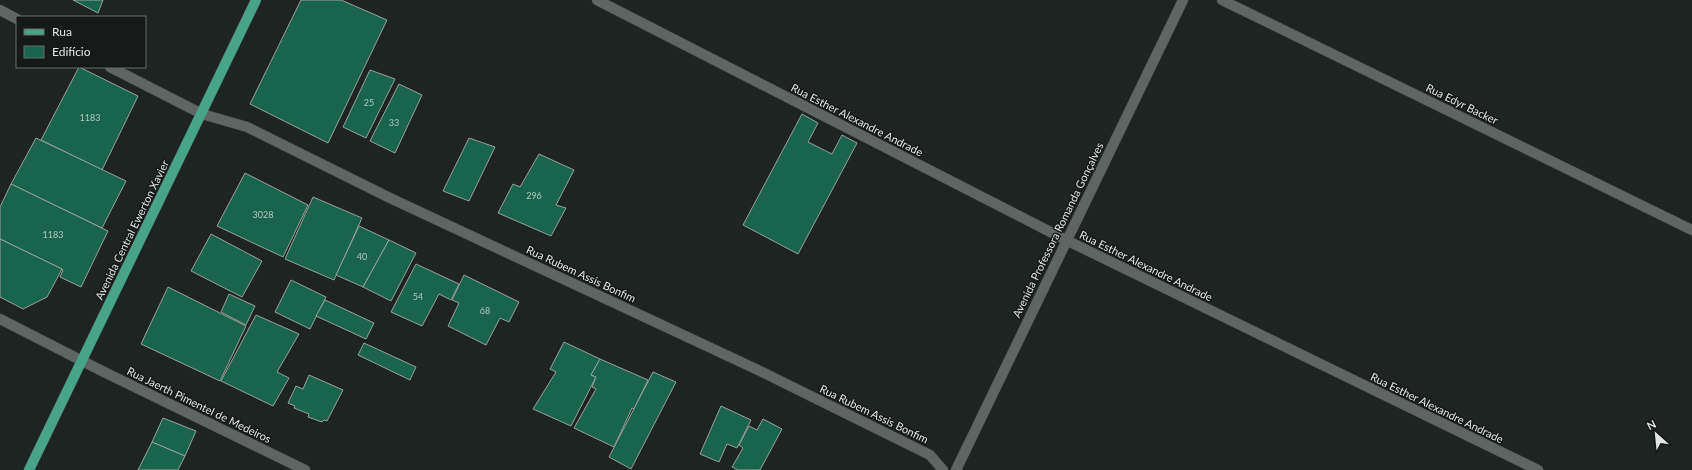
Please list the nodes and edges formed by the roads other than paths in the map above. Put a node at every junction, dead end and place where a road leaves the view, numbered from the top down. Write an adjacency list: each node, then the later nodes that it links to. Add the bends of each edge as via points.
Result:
1 (256, 0): 8 (main road, Avenida Central Ewerton Xavier)
2 (597, 0): 10 (street, Rua Esther Alexandre Andrade)
3 (1183, 0): 10 (street, Avenida Professora Romanda Gonçalves)
4 (1222, 0): 9 (street, Rua Edyr Backer)
5 (0, 10): 6 (street)
6 (16, 18)
7 (112, 68): 8 (street, Rua Rubem Assis Bonfim)
8 (202, 114): 12 (main road, Avenida Central Ewerton Xavier); 15 (street, Rua Rubem Assis Bonfim, via 247,127 390,198 758,370 930,455)
9 (1692, 230)
10 (1066, 240): 16 (street, Avenida Professora Romanda Gonçalves); 17 (street, Rua Esther Alexandre Andrade)
11 (0, 319): 12 (street, Rua Jaerth Pimentel de Medeiros)
12 (82, 360): 13 (main road, Avenida Central Ewerton Xavier); 14 (street, Rua Jaerth Pimentel de Medeiros)
13 (29, 470)
14 (305, 470)
15 (943, 470)
16 (956, 470)
17 (1538, 470)

